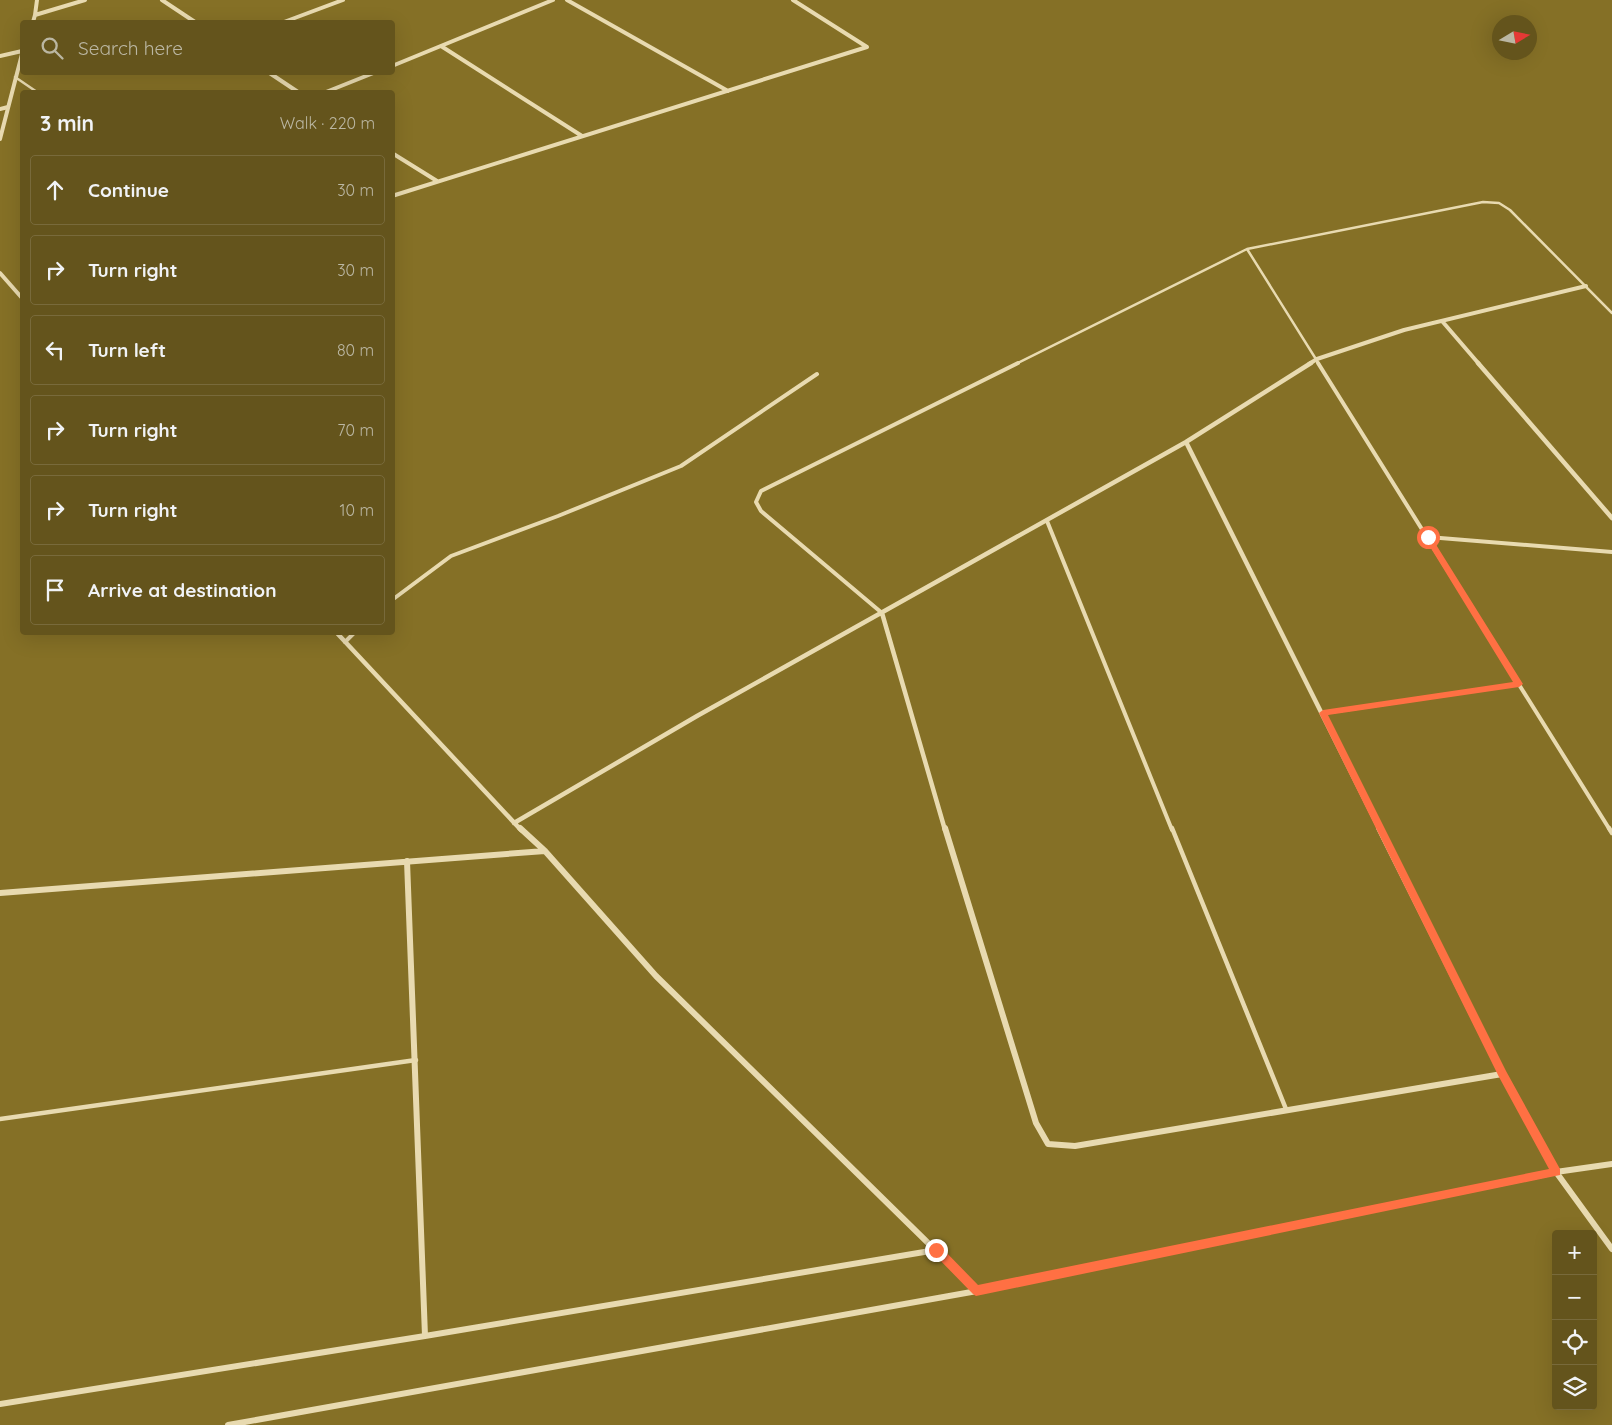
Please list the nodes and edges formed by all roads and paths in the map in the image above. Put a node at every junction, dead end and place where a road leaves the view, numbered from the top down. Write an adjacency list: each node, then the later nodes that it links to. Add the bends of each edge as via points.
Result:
1 (37, 0): 8 (street)
2 (85, 0): 8 (street)
3 (162, 0): 10 (street)
4 (343, 0): 11 (street)
5 (553, 0): 12 (street)
6 (567, 0): 23 (street)
7 (793, 0): 23 (street, via 867,47)
8 (35, 15): 9 (street)
9 (34, 20)
10 (192, 20)
11 (289, 20)
12 (441, 46): 16 (street); 26 (street)
13 (20, 53): 14 (street)
14 (0, 56)
15 (20, 60): 19 (street)
16 (395, 65)
17 (272, 75): 21 (street)
18 (368, 75): 22 (street)
19 (15, 77): 20 (lane); 24 (street)
20 (35, 90)
21 (295, 90)
22 (331, 90)
23 (728, 91): 26 (street)
24 (8, 107): 25 (street); 27 (street)
25 (0, 108)
26 (582, 136): 29 (street)
27 (0, 138)
28 (395, 155): 29 (street)
29 (437, 181): 30 (street)
30 (395, 195)
31 (1247, 249): 33 (lane, via 1483,202 1499,203 1510,210); 37 (lane); 45 (lane, via 761,491 756,502 761,511)
32 (0, 273): 34 (street)
33 (1586, 286): 35 (lane); 36 (street)
34 (20, 296)
35 (1612, 313)
36 (1442, 321): 37 (street, via 1367,341); 40 (street)
37 (1317, 359): 39 (street); 42 (lane)
38 (817, 374): 44 (lane, via 681,466 451,556)
39 (1186, 442): 41 (street); 50 (street)
40 (1612, 518)
41 (1047, 521): 45 (street); 58 (lane)
42 (1428, 537): 43 (lane); 49 (lane)
43 (1612, 552)
44 (395, 598)
45 (882, 614): 51 (street, via 697,716); 58 (street, via 970,914 1036,1123 1048,1144 1075,1146)
46 (339, 635): 48 (street)
47 (352, 635): 48 (lane)
48 (345, 642): 51 (street)
49 (1519, 684): 50 (lane); 52 (lane)
50 (1323, 713): 57 (street)
51 (514, 823): 53 (street)
52 (1612, 833)
53 (545, 851): 54 (street); 63 (street, via 656,976)
54 (407, 861): 55 (street); 56 (street)
55 (0, 893)
56 (416, 1060): 59 (lane); 65 (street)
57 (1502, 1074): 58 (street); 61 (street)
58 (1286, 1109)
59 (0, 1119)
60 (1612, 1164): 61 (street)
61 (1556, 1172): 62 (street); 64 (street)
62 (1612, 1249)
63 (936, 1250): 64 (street); 65 (street)
64 (976, 1291): 67 (street)
65 (425, 1336): 66 (street)
66 (0, 1404)
67 (228, 1425)

